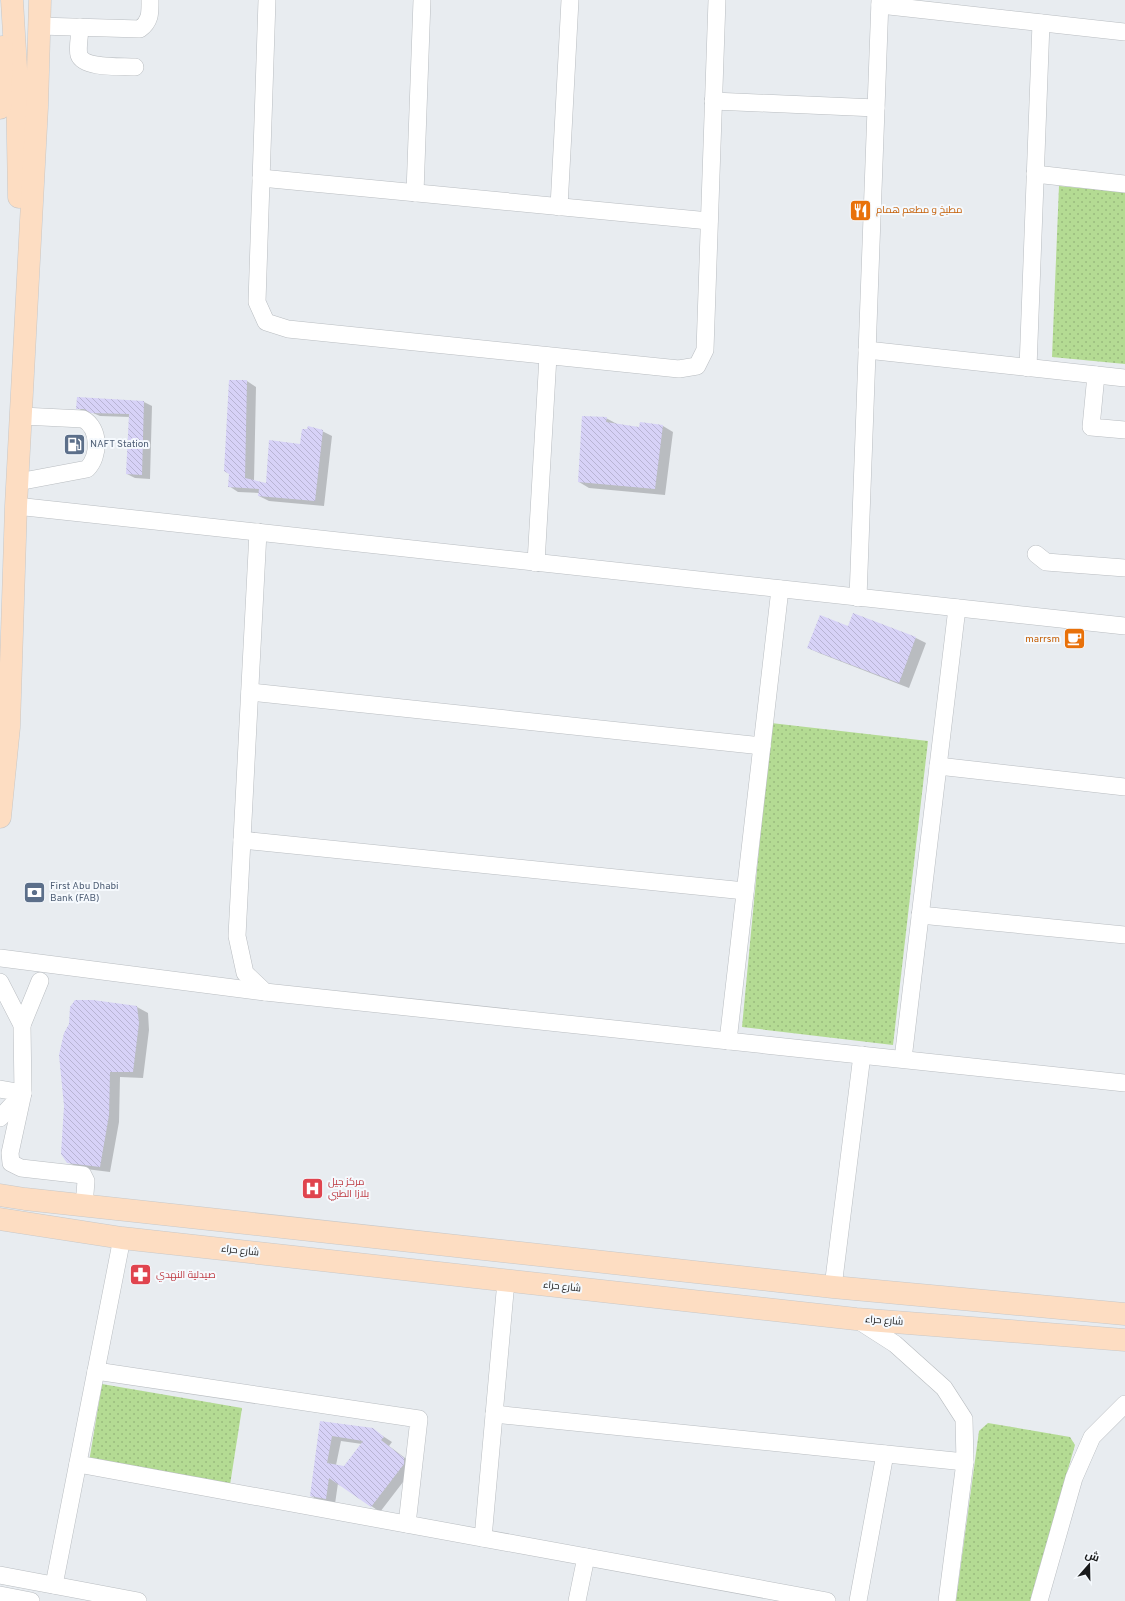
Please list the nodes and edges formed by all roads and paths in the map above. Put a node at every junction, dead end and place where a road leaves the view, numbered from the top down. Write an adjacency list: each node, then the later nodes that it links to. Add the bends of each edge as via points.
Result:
1 (4, 0): 16 (main road)
2 (12, 0): 29 (main road, via 17,85)
3 (40, 0): 11 (main road)
4 (150, 0): 12 (street, via 150,17 147,24 140,28)
5 (267, 0): 19 (street)
6 (422, 0): 21 (street)
7 (570, 0): 22 (street)
8 (717, 0): 15 (street)
9 (880, 2): 10 (street); 17 (street)
10 (1041, 22): 13 (street); 18 (street)
11 (39, 26): 12 (street); 29 (main road)
12 (80, 27): 14 (street, via 79,55 83,60 90,64)
13 (1125, 32)
14 (135, 66)
15 (713, 100): 17 (street); 23 (street)
16 (0, 108)
17 (876, 108): 24 (street)
18 (1035, 174): 20 (street); 26 (street)
19 (261, 178): 21 (street); 25 (street, via 257,302 266,322 288,330)
20 (1125, 184)
21 (415, 193): 22 (street)
22 (559, 207): 23 (street)
23 (709, 221): 25 (street, via 705,350 696,366 679,369)
24 (867, 350): 26 (street); 39 (street)
25 (548, 356): 36 (street)
26 (1028, 368): 27 (street)
27 (1096, 375): 28 (street); 31 (street, via 1091,427)
28 (1125, 378)
29 (23, 380): 30 (main road)
30 (22, 416): 32 (main road); 32 (street, via 83,419 89,422 94,429 96,454 93,463 87,469)
31 (1125, 430)
32 (18, 482): 33 (main road)
33 (16, 506): 34 (street); 46 (main road, via 8,727)
34 (258, 532): 36 (street); 42 (street)
35 (1036, 554): 37 (street, via 1046,562)
36 (536, 563): 38 (street)
37 (1125, 568)
38 (780, 589): 39 (street); 43 (street)
39 (858, 598): 40 (street)
40 (957, 608): 41 (street); 44 (street)
41 (1125, 626)
42 (250, 692): 43 (street); 47 (street)
43 (762, 746): 48 (street)
44 (938, 766): 45 (street); 49 (street)
45 (1125, 787)
46 (0, 817)
47 (242, 840): 48 (street); 54 (street, via 237,936 245,973)
48 (745, 891): 56 (street)
49 (920, 914): 50 (street); 58 (street)
50 (1125, 935)
51 (0, 958): 54 (street)
52 (40, 981): 55 (street)
53 (0, 982): 55 (street)
54 (265, 992): 56 (street)
55 (22, 1025): 61 (street)
56 (728, 1041): 57 (street)
57 (862, 1055): 58 (street); 71 (street)
58 (903, 1059): 59 (street)
59 (1125, 1083)
60 (0, 1089): 61 (street)
61 (23, 1093): 62 (street); 65 (street, via 10,1153 11,1163 21,1168 82,1175 86,1181)
62 (0, 1118)
63 (0, 1195): 64 (main road)
64 (25, 1200): 65 (main road); 67 (main road)
65 (84, 1206): 69 (main road)
66 (0, 1219): 67 (main road, شارع حراء)
67 (22, 1223): 68 (main road, شارع حراء)
68 (122, 1238): 70 (main road, شارع حراء); 76 (street)
69 (692, 1272): 71 (main road); 72 (main road)
70 (506, 1281): 72 (main road, شارع حراء); 78 (street)
71 (833, 1287): 73 (main road)
72 (691, 1301): 74 (main road, شارع حراء)
73 (1125, 1314)
74 (856, 1319): 75 (main road, شارع حراء); 80 (street, via 895,1344 944,1388 964,1419)
75 (1125, 1340)
76 (96, 1371): 81 (street); 82 (street, via 419,1419)
77 (1125, 1404): 94 (street, via 1092,1437 1074,1478)
78 (494, 1414): 79 (street); 83 (street)
79 (885, 1454): 80 (street); 92 (street)
80 (965, 1462): 93 (street)
81 (78, 1464): 82 (street); 86 (street)
82 (407, 1524): 83 (street)
83 (483, 1538): 84 (street)
84 (586, 1557): 90 (street); 91 (street)
85 (0, 1575): 86 (street)
86 (54, 1585): 89 (street)
87 (0, 1595): 88 (street)
88 (31, 1601)
89 (138, 1601)
90 (577, 1601)
91 (827, 1601)
92 (858, 1601)
93 (947, 1601)
94 (1039, 1601)

